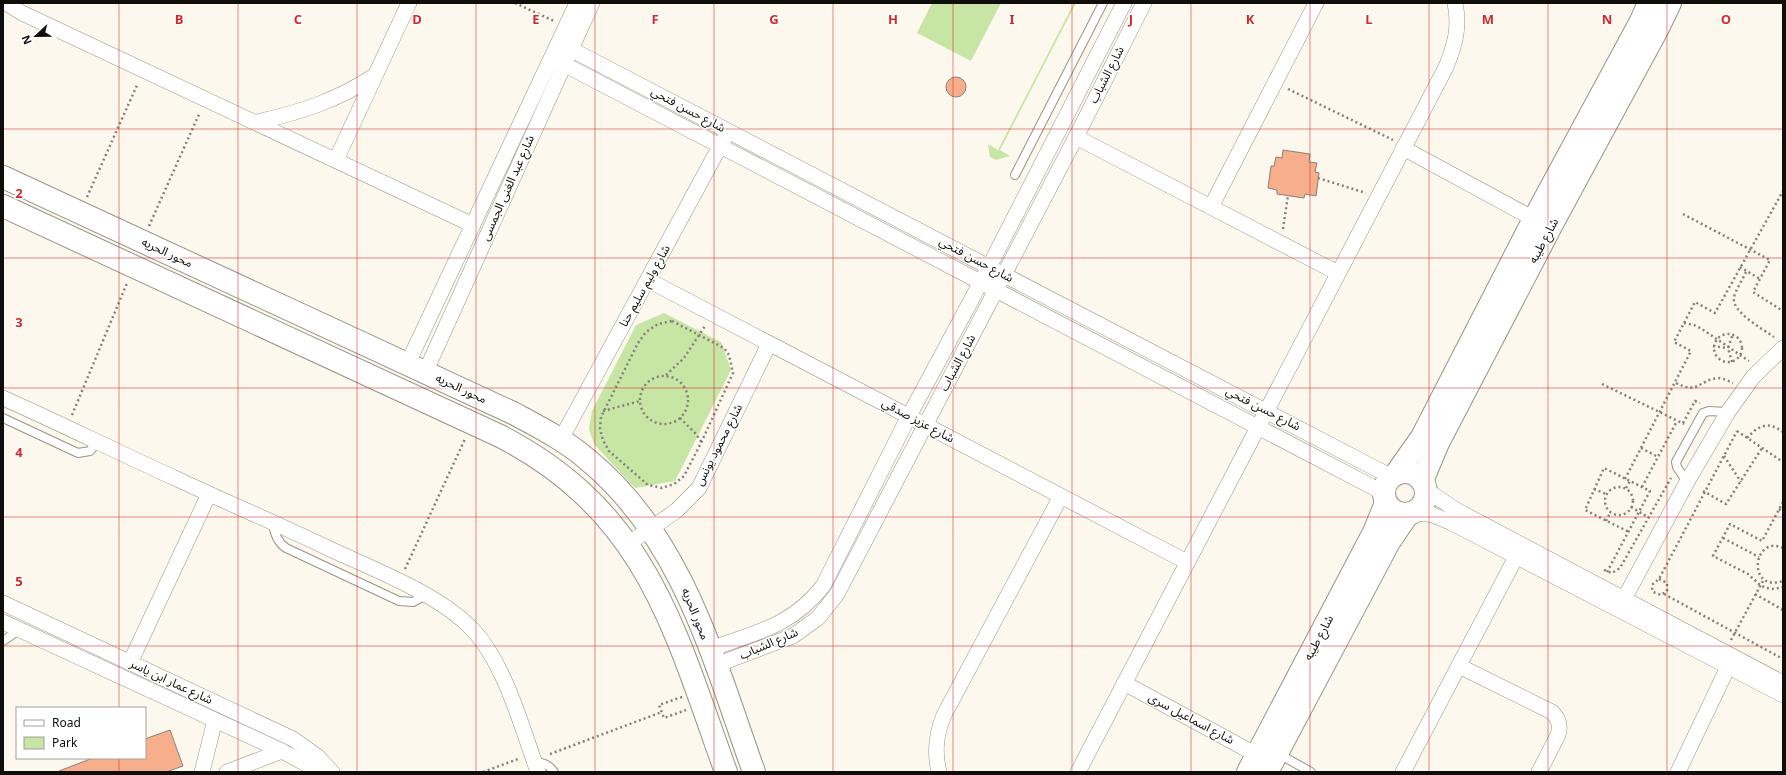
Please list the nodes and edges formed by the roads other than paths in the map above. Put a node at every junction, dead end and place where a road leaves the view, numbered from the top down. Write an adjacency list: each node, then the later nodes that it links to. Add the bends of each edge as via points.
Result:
1 (6, 3): 15 (street, via 22,13)
2 (408, 3): 14 (street)
3 (577, 3): 12 (street, شارع عبد الغنى الجمسى, via 566,27)
4 (592, 3): 12 (street, شارع عبد الغنى الجمسى)
5 (1103, 3): 21 (lane)
6 (1124, 3): 27 (street, شارع الشباب)
7 (1144, 3): 17 (street, شارع الشباب)
8 (1316, 3): 24 (street)
9 (1455, 3): 19 (street, via 1458,34 1453,51)
10 (1649, 3): 25 (main road, شارع طيبه)
11 (1670, 3): 46 (main road, شارع طيبه, via 1438,443)
12 (565, 46): 13 (street, شارع عبد الغنى الجمسى); 16 (street, شارع حسن فتحي)
13 (558, 61): 18 (street, شارع حسن فتحي); 26 (street, شارع عبد الغنى الجمسى); 35 (street, شارع عبد الغنى الجمسى)
14 (374, 76): 15 (street, via 354,90 307,110); 20 (street)
15 (257, 122): 20 (street)
16 (728, 131): 18 (street, شارع وليم سليم حنا); 27 (street, شارع حسن فتحي)
17 (1076, 137): 24 (street); 29 (street, شارع الشباب)
18 (721, 146): 30 (street, شارع وليم سليم حنا); 31 (street, شارع حسن فتحي)
19 (1404, 146): 25 (street); 28 (street)
20 (336, 160): 26 (street)
21 (1015, 175)
22 (3, 177): 35 (main road, محور الحريه)
23 (3, 206): 53 (main road, محور الحريه, via 518,445 566,477 595,504)
24 (1211, 207): 28 (street)
25 (1534, 219): 47 (main road, شارع طيبه, via 1422,437)
26 (473, 225): 35 (street, شارع عبد الغنى الجمسى)
27 (989, 267): 29 (street, شارع حسن فتحي); 31 (street, شارع الشباب)
28 (1338, 273): 37 (street)
29 (1003, 275): 32 (street, شارع الشباب); 37 (street, شارع حسن فتحي)
30 (648, 280): 34 (street, شارع عزيز صدقي); 43 (street, شارع وليم سليم حنا)
31 (980, 282): 32 (street, شارع حسن فتحي); 38 (street, شارع الشباب)
32 (996, 290): 41 (street, شارع الشباب); 42 (street, شارع حسن فتحي)
33 (1779, 343): 39 (street)
34 (769, 344): 38 (street, شارع عزيز صدقي); 52 (street, شارع محمود يونس, via 699,488 676,511)
35 (416, 369): 43 (main road, محور الحريه, via 513,413)
36 (3, 398): 44 (street)
37 (1266, 410): 42 (street); 47 (street, شارع حسن فتحي)
38 (909, 416): 41 (street, شارع عزيز صدقي); 62 (street, شارع الشباب, via 829,574 815,596 806,606 784,621)
39 (1725, 417): 45 (street); 45 (lane, via 1709,411 1703,413 1693,428 1677,459 1677,467)
40 (3, 418): 44 (lane, via 78,453 90,451)
41 (925, 425): 49 (street, شارع عزيز صدقي); 62 (street, شارع الشباب, via 845,580 828,607 812,623 792,636)
42 (1257, 427): 47 (street, شارع حسن فتحي); 55 (street)
43 (561, 440): 52 (main road, محور الحريه, via 588,459 612,482)
44 (97, 442): 48 (street)
45 (1688, 482): 57 (street)
46 (1424, 485): 47 (main road, via 1406,472); 50 (main road, via 1424,502); 57 (street, via 1456,510)
47 (1390, 487): 50 (main road, via 1395,512); 72 (main road, شارع طيبه, via 1374,532)
48 (210, 494): 51 (street); 63 (street)
49 (1061, 496): 55 (street, شارع عزيز صدقي); 80 (street, via 938,728 936,759)
50 (1411, 513): 54 (street, via 1442,518); 72 (main road, شارع طيبه, via 1392,537)
51 (273, 522): 56 (street); 56 (lane, via 278,540 286,548 399,601 414,602)
52 (651, 529): 53 (street, شارع محمود يونس); 62 (main road, محور الحريه, via 686,590)
53 (628, 544): 78 (main road, محور الحريه, via 663,602)
54 (1516, 557): 64 (street); 65 (street)
55 (1187, 562): 66 (street)
56 (426, 595): 71 (street, via 459,617 485,644 503,678)
57 (1624, 599): 67 (street)
58 (3, 603): 63 (street, شارع عمار ابن ياسر)
59 (3, 622): 60 (street, شارع عمار ابن ياسر)
60 (19, 630): 61 (lane); 69 (street, شارع عمار ابن ياسر)
61 (3, 641)
62 (713, 657): 79 (main road, محور الحريه)
63 (130, 663): 76 (street, شارع عمار ابن ياسر, via 293,738 317,756)
64 (1459, 666): 83 (street); 84 (street, via 1552,712 1556,717 1560,729)
65 (1728, 667): 68 (street); 85 (street)
66 (1124, 683): 72 (street, شارع اسماعيل سرى); 81 (street)
67 (1783, 684)
68 (1783, 695)
69 (215, 720): 70 (street, شارع عمار ابن ياسر); 73 (street)
70 (282, 751): 74 (street); 75 (street, شارع عمار ابن ياسر)
71 (535, 762): 77 (lane, via 548,765)
72 (1263, 763): 82 (lane)
73 (202, 772)
74 (227, 772)
75 (315, 772)
76 (332, 772)
77 (554, 772)
78 (726, 772)
79 (754, 772)
80 (939, 772)
81 (1078, 772)
82 (1311, 772)
83 (1403, 772)
84 (1539, 772)
85 (1678, 772)

